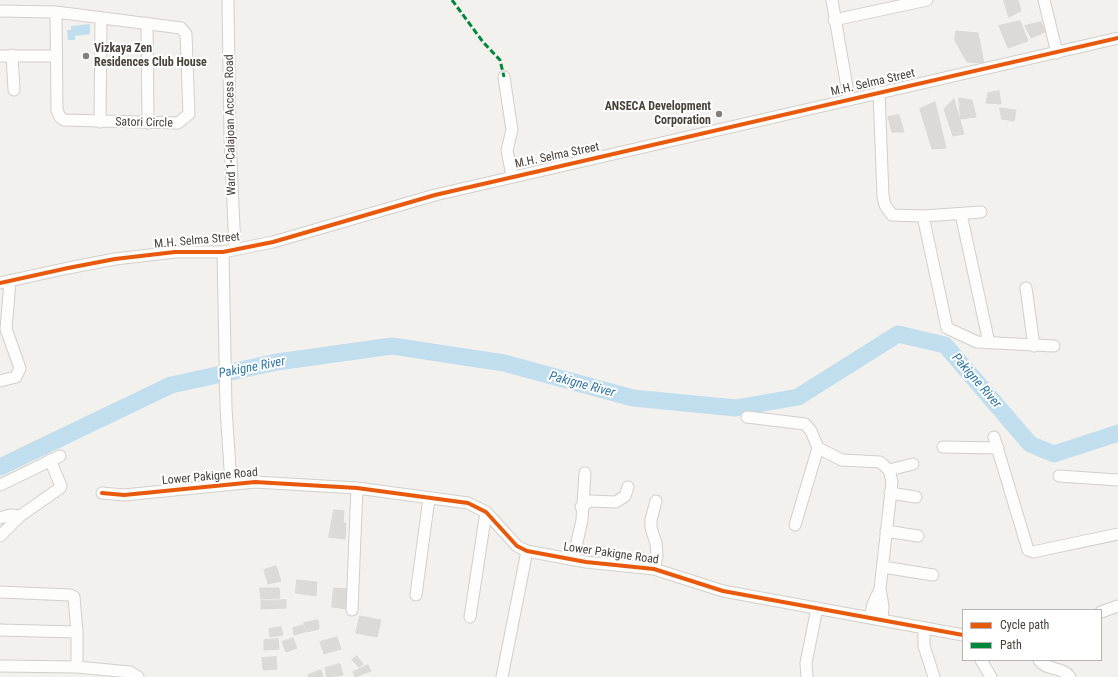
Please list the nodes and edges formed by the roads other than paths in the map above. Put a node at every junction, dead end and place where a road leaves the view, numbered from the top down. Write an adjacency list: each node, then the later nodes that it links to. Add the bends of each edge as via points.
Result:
1 (228, 0): 25 (street, Ward 1-Calajoan Access Road)
2 (832, 0): 8 (street)
3 (927, 0): 8 (street)
4 (1044, 0): 11 (street)
5 (0, 11): 6 (street)
6 (56, 12): 7 (street, Satori Circle); 14 (street, Satori Circle)
7 (100, 18): 9 (street, Satori Circle); 19 (street)
8 (834, 20): 18 (street)
9 (147, 23): 20 (street); 20 (street, Satori Circle, via 181,28 186,34 189,114 178,124)
10 (1118, 38): 11 (street, M.H. Selma Street)
11 (1057, 53): 17 (street, M.H. Selma Street)
12 (12, 55): 13 (street); 14 (street); 16 (street)
13 (0, 56)
14 (56, 56): 19 (street, Satori Circle, via 57,110 60,117 64,120)
15 (504, 77): 21 (street, via 512,130 507,150)
16 (14, 90)
17 (879, 92): 18 (street, M.H. Selma Street); 24 (street, via 885,205 892,215)
18 (849, 99): 21 (street, M.H. Selma Street)
19 (100, 122): 20 (street, Satori Circle)
20 (148, 123)
21 (512, 176): 25 (street, M.H. Selma Street, via 435,195 273,242)
22 (981, 212): 23 (street)
23 (961, 214): 24 (street); 29 (street)
24 (923, 216): 29 (street, via 946,326 977,342)
25 (235, 250): 26 (street, M.H. Selma Street)
26 (223, 252): 27 (street, M.H. Selma Street, via 176,252 115,259); 41 (street, via 224,361)
27 (5, 283): 32 (street, via 6,329 20,368 16,377)
28 (1026, 288): 30 (street)
29 (989, 343): 30 (street)
30 (1034, 346): 31 (street)
31 (1054, 346)
32 (0, 380)
33 (747, 417): 34 (street, via 805,424)
34 (818, 448): 37 (street, via 842,460 880,462); 54 (street)
35 (943, 448): 56 (street, via 996,443 1028,550 1033,552)
36 (913, 464): 37 (street)
37 (889, 470): 46 (street, via 892,482)
38 (585, 473): 50 (street)
39 (1059, 476): 40 (street)
40 (1118, 480)
41 (231, 484): 44 (street, Lower Pakigne Road, via 255,482); 45 (street, Lower Pakigne Road, via 124,495)
42 (0, 485): 52 (street, via 55,458 61,487)
43 (628, 487): 50 (street, via 625,496 616,502 590,501)
44 (357, 488): 48 (street, Lower Pakigne Road); 69 (street)
45 (102, 493)
46 (890, 493): 47 (street); 55 (street)
47 (916, 497)
48 (429, 498): 51 (street, Lower Pakigne Road, via 468,503); 66 (street)
49 (656, 501): 62 (street, via 651,524 657,556)
50 (581, 506): 60 (street, via 582,520)
51 (486, 512): 59 (street, Lower Pakigne Road, via 518,546); 71 (street)
52 (20, 516): 53 (street); 57 (street)
53 (0, 518)
54 (795, 525)
55 (886, 530): 58 (street); 61 (street)
56 (1118, 534)
57 (0, 536)
58 (918, 536)
59 (527, 551): 60 (street, Lower Pakigne Road); 83 (street)
60 (573, 560): 62 (street, Lower Pakigne Road)
61 (882, 567): 63 (street); 64 (street)
62 (654, 569): 68 (street, Lower Pakigne Road, via 724,591)
63 (933, 575)
64 (880, 589): 72 (street); 73 (street)
65 (0, 592): 76 (street, via 72,596 75,600)
66 (416, 595)
67 (1118, 606): 70 (street)
68 (817, 608): 72 (street, Lower Pakigne Road); 84 (street, via 806,663)
69 (352, 610)
70 (1102, 612)
71 (470, 617)
72 (870, 618): 73 (street, Lower Pakigne Road)
73 (882, 620): 74 (street, Lower Pakigne Road)
74 (924, 628): 77 (street, Lower Pakigne Road); 85 (street, via 924,646)
75 (0, 630): 76 (street)
76 (77, 632): 81 (street)
77 (962, 636)
78 (982, 661): 86 (street)
79 (1040, 661): 87 (street, via 1044,666 1065,671)
80 (0, 666): 81 (street)
81 (77, 667): 82 (street, via 130,672)
82 (138, 677)
83 (502, 677)
84 (806, 677)
85 (934, 677)
86 (991, 677)
87 (1070, 677)

